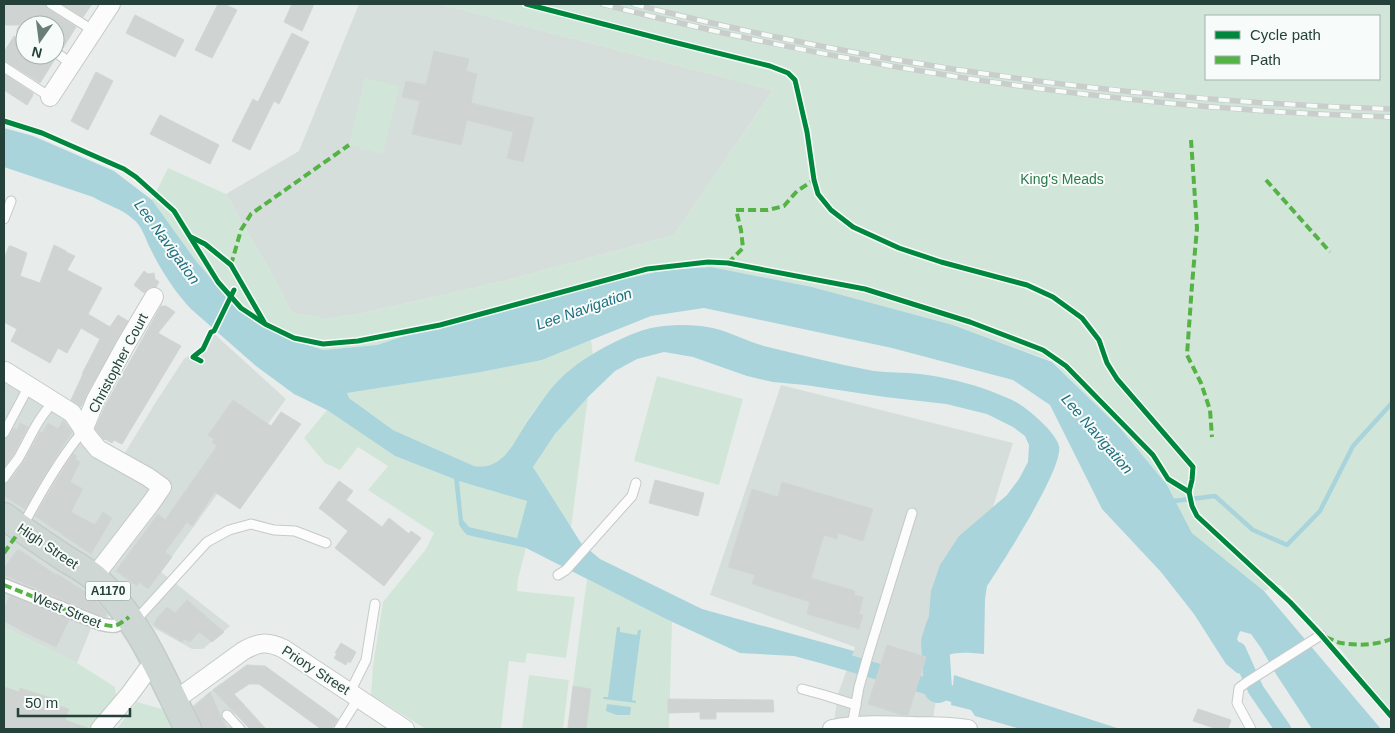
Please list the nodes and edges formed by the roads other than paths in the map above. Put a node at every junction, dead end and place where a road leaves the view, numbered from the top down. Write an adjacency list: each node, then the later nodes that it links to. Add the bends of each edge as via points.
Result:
1 (51, 4): 3 (lane)
2 (111, 4): 3 (street)
3 (94, 31): 5 (street)
4 (65, 59): 5 (lane)
5 (72, 64): 7 (street)
6 (4, 67): 7 (lane)
7 (50, 97)
8 (12, 201): 9 (lane)
9 (4, 219)
10 (154, 297): 14 (street, Christopher Court, via 96,399)
11 (4, 371): 12 (street)
12 (29, 386): 13 (street); 15 (lane)
13 (54, 402): 14 (street, via 72,413); 16 (lane)
14 (84, 431): 19 (lane, via 68,448 40,494); 22 (street, via 98,449 162,487)
15 (4, 433)
16 (4, 478)
17 (636, 483): 21 (lane, via 632,496)
18 (912, 513): 31 (lane)
19 (12, 522): 22 (main road, High Street / A1170)
20 (326, 543): 25 (lane, via 295,531 251,524 230,530 207,542)
21 (562, 572)
22 (94, 577): 25 (main road, High Street / A1170)
23 (4, 585): 25 (street, West Street, via 101,624 112,627)
24 (375, 604): 29 (lane, via 366,660)
25 (131, 620): 27 (main road, High Street / A1170)
26 (1321, 635): 41 (lane, via 1240,688 1238,703)
27 (154, 661): 30 (main road, High Street / A1170); 34 (street)
28 (802, 689): 31 (lane)
29 (354, 695): 30 (street, Priory Street, via 284,649 260,643 243,651); 37 (lane); 38 (street, Priory Street)
30 (174, 701): 35 (main road, A1170)
31 (856, 705): 33 (lane)
32 (227, 716): 36 (lane)
33 (852, 726): 39 (street); 40 (street)
34 (100, 729)
35 (188, 729)
36 (240, 729)
37 (339, 729)
38 (405, 729)
39 (832, 729)
40 (968, 729)
41 (1251, 729)

